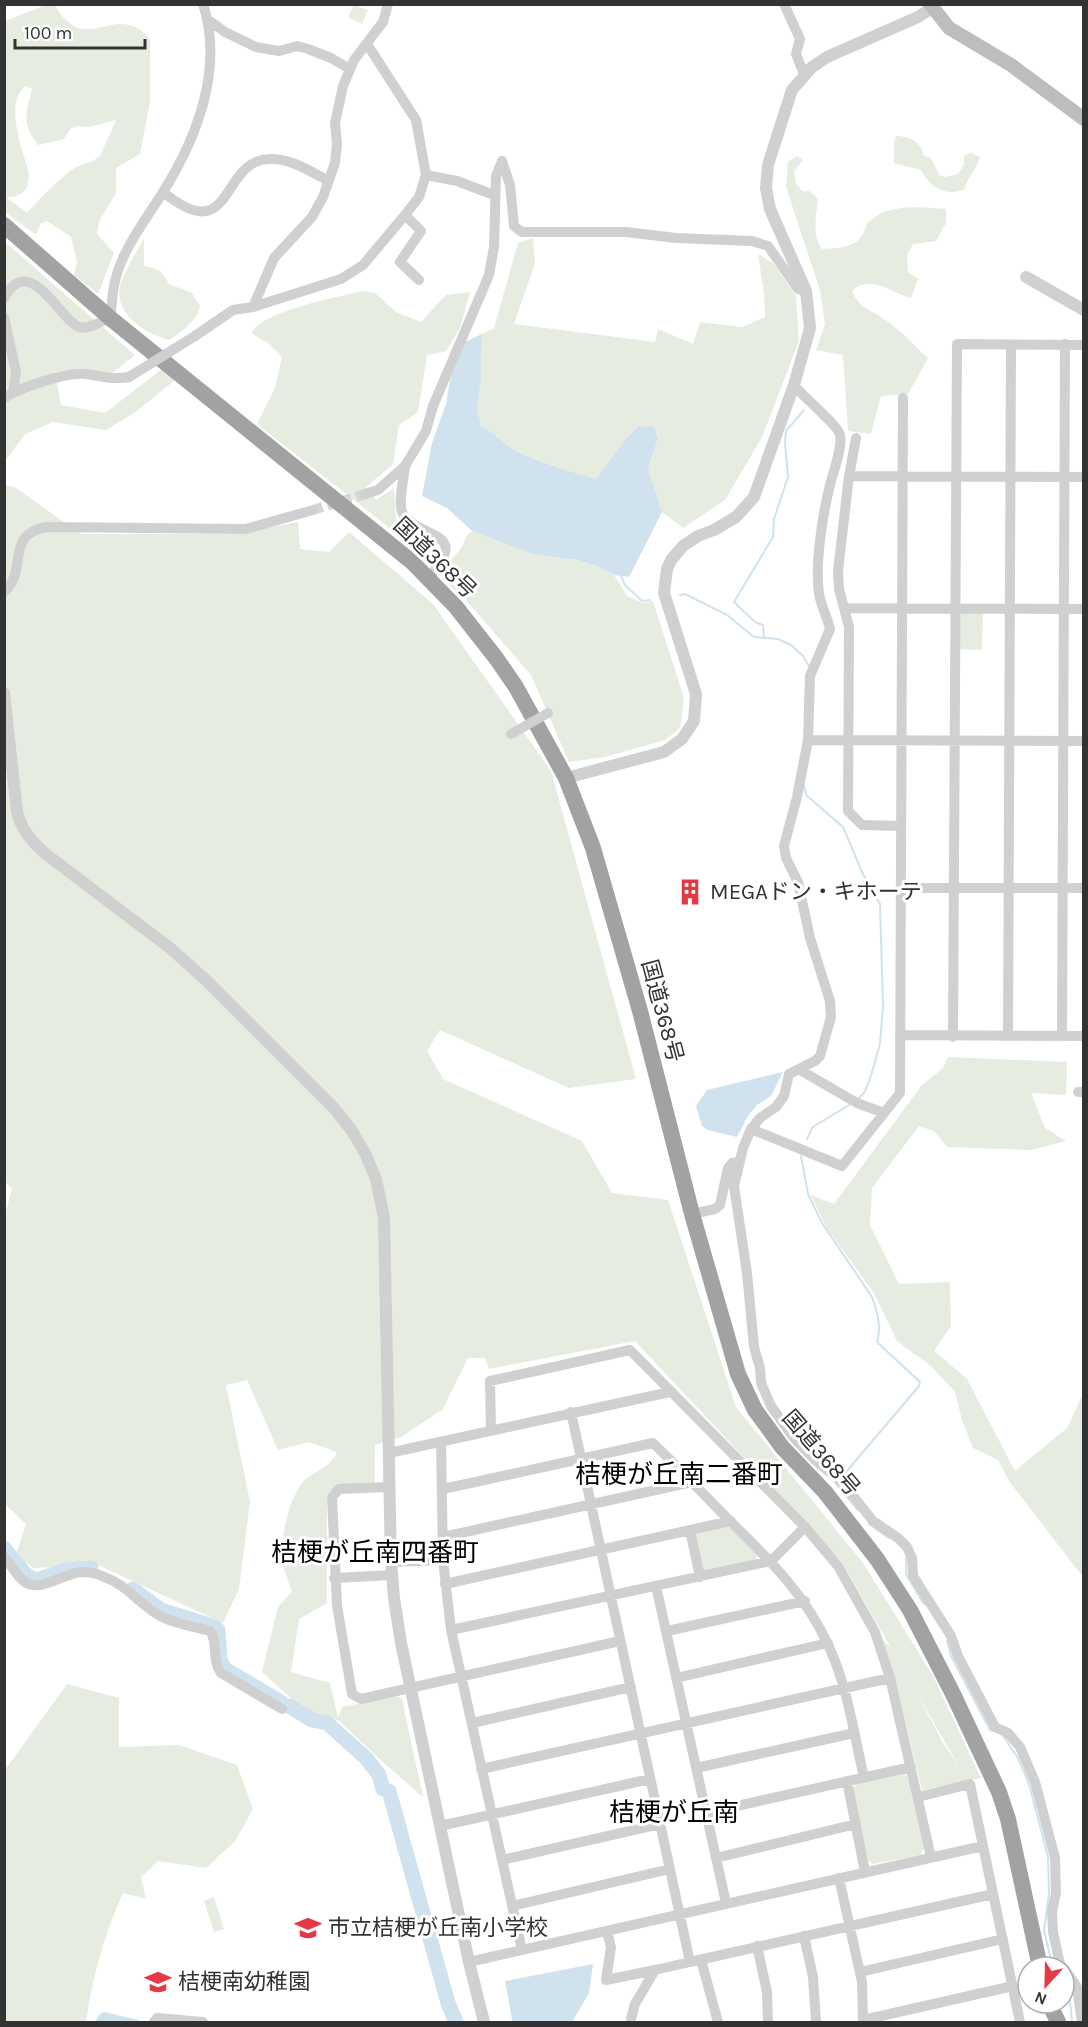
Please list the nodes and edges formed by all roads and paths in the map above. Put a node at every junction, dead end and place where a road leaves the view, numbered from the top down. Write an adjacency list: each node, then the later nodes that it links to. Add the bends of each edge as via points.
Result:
1 (202, 4): 5 (street)
2 (388, 4): 6 (street, via 383,22)
3 (784, 4): 8 (street, via 801,39 796,54)
4 (931, 6): 8 (street, via 918,17 827,57); 9 (main road, via 949,27 1011,65)
5 (207, 19): 7 (street, via 256,47 279,51 297,46); 12 (street, via 210,64 202,110)
6 (367, 44): 7 (street); 10 (street, via 416,120)
7 (350, 69): 11 (street, via 335,123 337,144)
8 (804, 74): 18 (street, via 792,90 766,178 770,209)
9 (1083, 119)
10 (426, 175): 13 (street); 14 (street, via 419,197)
11 (329, 181): 12 (street, via 288,161 267,159 245,169 226,197 204,211 192,212); 20 (street, via 312,216 274,258)
12 (163, 192): 23 (street, via 129,246 115,280)
13 (494, 195): 18 (street, via 502,161 510,184 514,226 522,232 626,232 752,241 768,246 798,290); 31 (street, via 489,275 433,406 423,440)
14 (405, 215): 17 (street, via 421,231 400,262); 20 (street, via 363,265 349,275)
15 (4, 225): 23 (highway, 国道368号)
16 (1026, 277): 21 (street)
17 (419, 280)
18 (806, 291): 27 (street, via 810,328)
19 (4, 298): 23 (street, via 18,284 30,283 52,298 79,327)
20 (253, 307): 28 (street, bridge, via 233,310 129,377 71,375)
21 (1083, 310)
22 (4, 318): 28 (street, via 16,372)
23 (110, 318): 40 (highway, 国道368号)
24 (1065, 344): 25 (street); 26 (street); 36 (street)
25 (1011, 345): 34 (street); 35 (street, via 957,344)
26 (1083, 345)
27 (794, 385): 51 (street, via 840,434 819,560 820,597 830,629 812,671); 58 (street, via 754,497 736,517 683,546 667,569 666,604 696,694 691,728 677,745 664,752)
28 (9, 396)
29 (903, 398): 33 (street)
30 (856, 438): 32 (street)
31 (405, 466): 38 (street, via 378,490); 40 (street, via 400,502 403,514 436,535 444,545 446,555)
32 (849, 476): 33 (street); 42 (street, via 838,571)
33 (903, 476): 35 (street); 44 (street)
34 (1010, 476): 35 (street); 36 (street); 45 (street)
35 (956, 477): 43 (street)
36 (1065, 477): 37 (street); 46 (street)
37 (1083, 477)
38 (365, 494)
39 (313, 510): 41 (street, via 246,529 36,529 21,543 14,581)
40 (428, 578): 58 (highway, 国道368号, via 476,631 516,687)
41 (4, 592)
42 (844, 608): 44 (street); 52 (street, via 849,627)
43 (955, 608): 44 (street); 45 (street); 54 (street)
44 (902, 609): 53 (street)
45 (1010, 609): 46 (street); 55 (street)
46 (1064, 609): 47 (street); 56 (street)
47 (1083, 609)
48 (4, 693): 79 (street, via 17,812 29,838 207,981 334,1108 359,1142 376,1179 384,1218)
49 (548, 713): 50 (street, bridge)
50 (511, 734)
51 (812, 740): 52 (street); 70 (street, via 784,850 798,882 832,1010 820,1056)
52 (848, 740): 53 (street); 59 (street, via 848,811 862,825)
53 (902, 740): 54 (street); 59 (street)
54 (954, 740): 55 (street); 61 (street)
55 (1008, 741): 56 (street); 62 (street)
56 (1063, 741): 57 (street); 63 (street)
57 (1083, 741)
58 (566, 778): 74 (highway, 国道368号, via 593,848)
59 (901, 826): 60 (street)
60 (900, 888): 61 (street); 65 (street)
61 (954, 888): 62 (street); 66 (street)
62 (1008, 888): 63 (street); 67 (street)
63 (1063, 888): 64 (street); 68 (street)
64 (1083, 888)
65 (900, 1035): 66 (street); 71 (street, via 900,1093)
66 (953, 1036): 67 (street)
67 (1008, 1036): 68 (street)
68 (1062, 1036): 69 (street)
69 (1083, 1036)
70 (800, 1070): 71 (street); 72 (street, via 789,1074 784,1096)
71 (884, 1113): 72 (street, via 842,1166)
72 (751, 1129): 73 (street)
73 (738, 1162): 74 (street, via 728,1168 720,1205); 146 (street, via 734,1186 761,1383 771,1406 793,1437 839,1479 873,1521 908,1547 913,1576 951,1636 994,1727 1008,1733 1020,1748 1035,1782 1054,1858 1056,1893 1052,1911)
74 (692, 1214): 145 (highway, 国道368号, via 738,1374 755,1410 877,1559 922,1633 984,1758 1008,1819)
75 (670, 1392): 76 (street); 77 (street, via 630,1350 490,1381); 86 (street)
76 (571, 1412): 77 (street); 80 (street)
77 (491, 1430): 78 (street)
78 (441, 1442): 79 (street); 83 (street)
79 (389, 1453): 82 (street)
80 (581, 1458): 81 (street, via 653,1443); 83 (street); 84 (street)
81 (692, 1482): 84 (street); 85 (street)
82 (390, 1488): 93 (street); 96 (street, via 339,1489 332,1497)
83 (443, 1489): 88 (street)
84 (591, 1504): 88 (street); 89 (street)
85 (731, 1521): 87 (street); 92 (street)
86 (805, 1527): 92 (street); 107 (street, via 838,1566 864,1610)
87 (690, 1530): 89 (street); 95 (street)
88 (443, 1537): 91 (street)
89 (601, 1551): 97 (street); 99 (street)
90 (4, 1557): 111 (street, via 30,1584 42,1585 73,1573 99,1575 118,1583 168,1620 210,1631 216,1666 221,1673)
91 (443, 1560): 93 (street); 97 (street)
92 (771, 1561): 95 (street); 100 (street)
93 (392, 1562): 94 (street)
94 (392, 1575): 96 (street); 109 (street)
95 (700, 1577): 98 (street)
96 (334, 1578): 109 (street, via 352,1694 362,1699)
97 (445, 1584): 101 (street)
98 (656, 1586): 99 (street); 102 (street)
99 (611, 1596): 101 (street); 103 (street)
100 (805, 1601): 102 (street); 104 (street)
101 (451, 1630): 105 (street)
102 (667, 1631): 106 (street)
103 (620, 1641): 105 (street); 108 (street)
104 (828, 1643): 106 (street); 110 (street)
105 (461, 1676): 109 (street); 112 (street)
106 (676, 1678): 113 (street)
107 (890, 1678): 110 (street); 116 (street)
108 (631, 1687): 112 (street); 114 (street)
109 (411, 1688): 127 (street)
110 (844, 1688): 113 (street); 115 (street)
111 (282, 1709)
112 (472, 1723): 118 (street)
113 (687, 1723): 114 (street); 117 (street)
114 (640, 1733): 118 (street); 120 (street)
115 (854, 1733): 117 (street); 119 (street)
116 (911, 1767): 119 (street); 122 (street)
117 (696, 1768): 123 (street)
118 (481, 1769): 124 (street)
119 (864, 1777): 121 (street)
120 (650, 1779): 124 (street); 125 (street)
121 (847, 1781): 123 (street); 126 (street)
122 (918, 1797): 128 (street, via 970,1784); 129 (street)
123 (706, 1813): 130 (street)
124 (492, 1815): 127 (street); 131 (street)
125 (660, 1824): 131 (street); 132 (street)
126 (856, 1824): 130 (street); 133 (street)
127 (440, 1826): 148 (street)
128 (983, 1846): 129 (street); 135 (street)
129 (931, 1857): 133 (street)
130 (716, 1858): 136 (street)
131 (502, 1860): 137 (street)
132 (670, 1869): 137 (street); 138 (street)
133 (865, 1872): 134 (street)
134 (839, 1878): 136 (street); 139 (street)
135 (993, 1894): 139 (street); 142 (street)
136 (726, 1903): 138 (street)
137 (512, 1906): 144 (street)
138 (680, 1913): 140 (street); 147 (street)
139 (850, 1925): 141 (street); 150 (street)
140 (607, 1931): 144 (street); 149 (street, via 611,1947 606,1980)
141 (804, 1936): 143 (street); 160 (street, via 813,1977)
142 (1003, 1939): 150 (street); 152 (street)
143 (757, 1946): 147 (street); 159 (street, via 767,1992)
144 (522, 1950): 148 (street)
145 (1037, 1955)
146 (1058, 1955)
147 (696, 1961): 149 (street); 158 (street)
148 (469, 1962): 157 (street)
149 (656, 1970): 153 (street, via 635,2004)
150 (860, 1972): 154 (street)
151 (1076, 1985): 162 (street)
152 (1013, 1986): 154 (street); 161 (street)
153 (631, 2019)
154 (863, 2021)
155 (154, 2022): 156 (street, via 157,2018)
156 (203, 2022)
157 (484, 2022)
158 (718, 2022)
159 (768, 2022)
160 (816, 2022)
161 (1020, 2022)
162 (1082, 2022)

